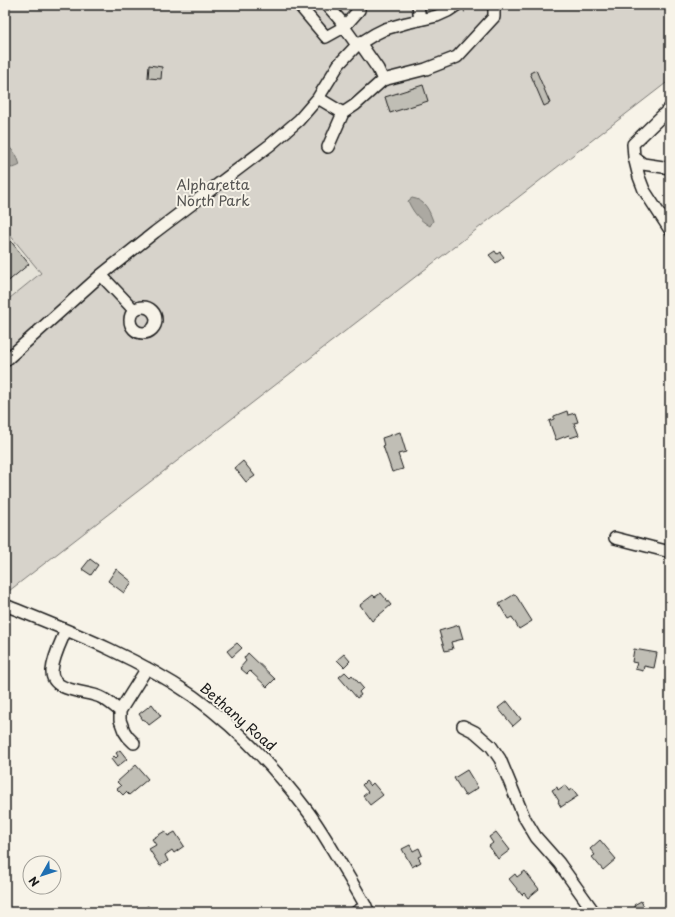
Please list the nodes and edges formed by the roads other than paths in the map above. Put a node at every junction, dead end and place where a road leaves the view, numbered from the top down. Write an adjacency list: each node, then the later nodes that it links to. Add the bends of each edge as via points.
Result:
1 (299, 5): 8 (street, via 326,37)
2 (327, 5): 8 (street)
3 (355, 5): 8 (street, via 359,10)
4 (418, 5): 7 (street)
5 (458, 5): 7 (street, via 437,16)
6 (494, 5): 10 (street, via 494,17 457,57 426,69)
7 (420, 20): 9 (street, via 385,29)
8 (344, 27): 9 (street)
9 (358, 44): 10 (street, via 378,69); 11 (street, via 339,64)
10 (382, 80): 13 (street)
11 (318, 98): 13 (street); 18 (street, via 286,132)
12 (670, 108): 15 (street, via 633,144)
13 (343, 113): 14 (street)
14 (328, 147)
15 (634, 157): 16 (street, via 643,164); 17 (street, via 644,190)
16 (670, 168)
17 (670, 230)
18 (101, 274): 19 (street); 20 (street)
19 (134, 310)
20 (5, 361)
21 (615, 538): 22 (street)
22 (670, 552)
23 (5, 605): 24 (street, Bethany Road)
24 (66, 630): 25 (street, Bethany Road); 26 (street, via 52,670 54,678 60,685 100,697)
25 (147, 668): 26 (street); 29 (street, Bethany Road, via 193,696 216,714 279,775 319,828)
26 (120, 711): 28 (street, via 124,731)
27 (463, 726): 30 (street, via 475,732 500,758 524,818)
28 (134, 743)
29 (364, 910)
30 (594, 912)

